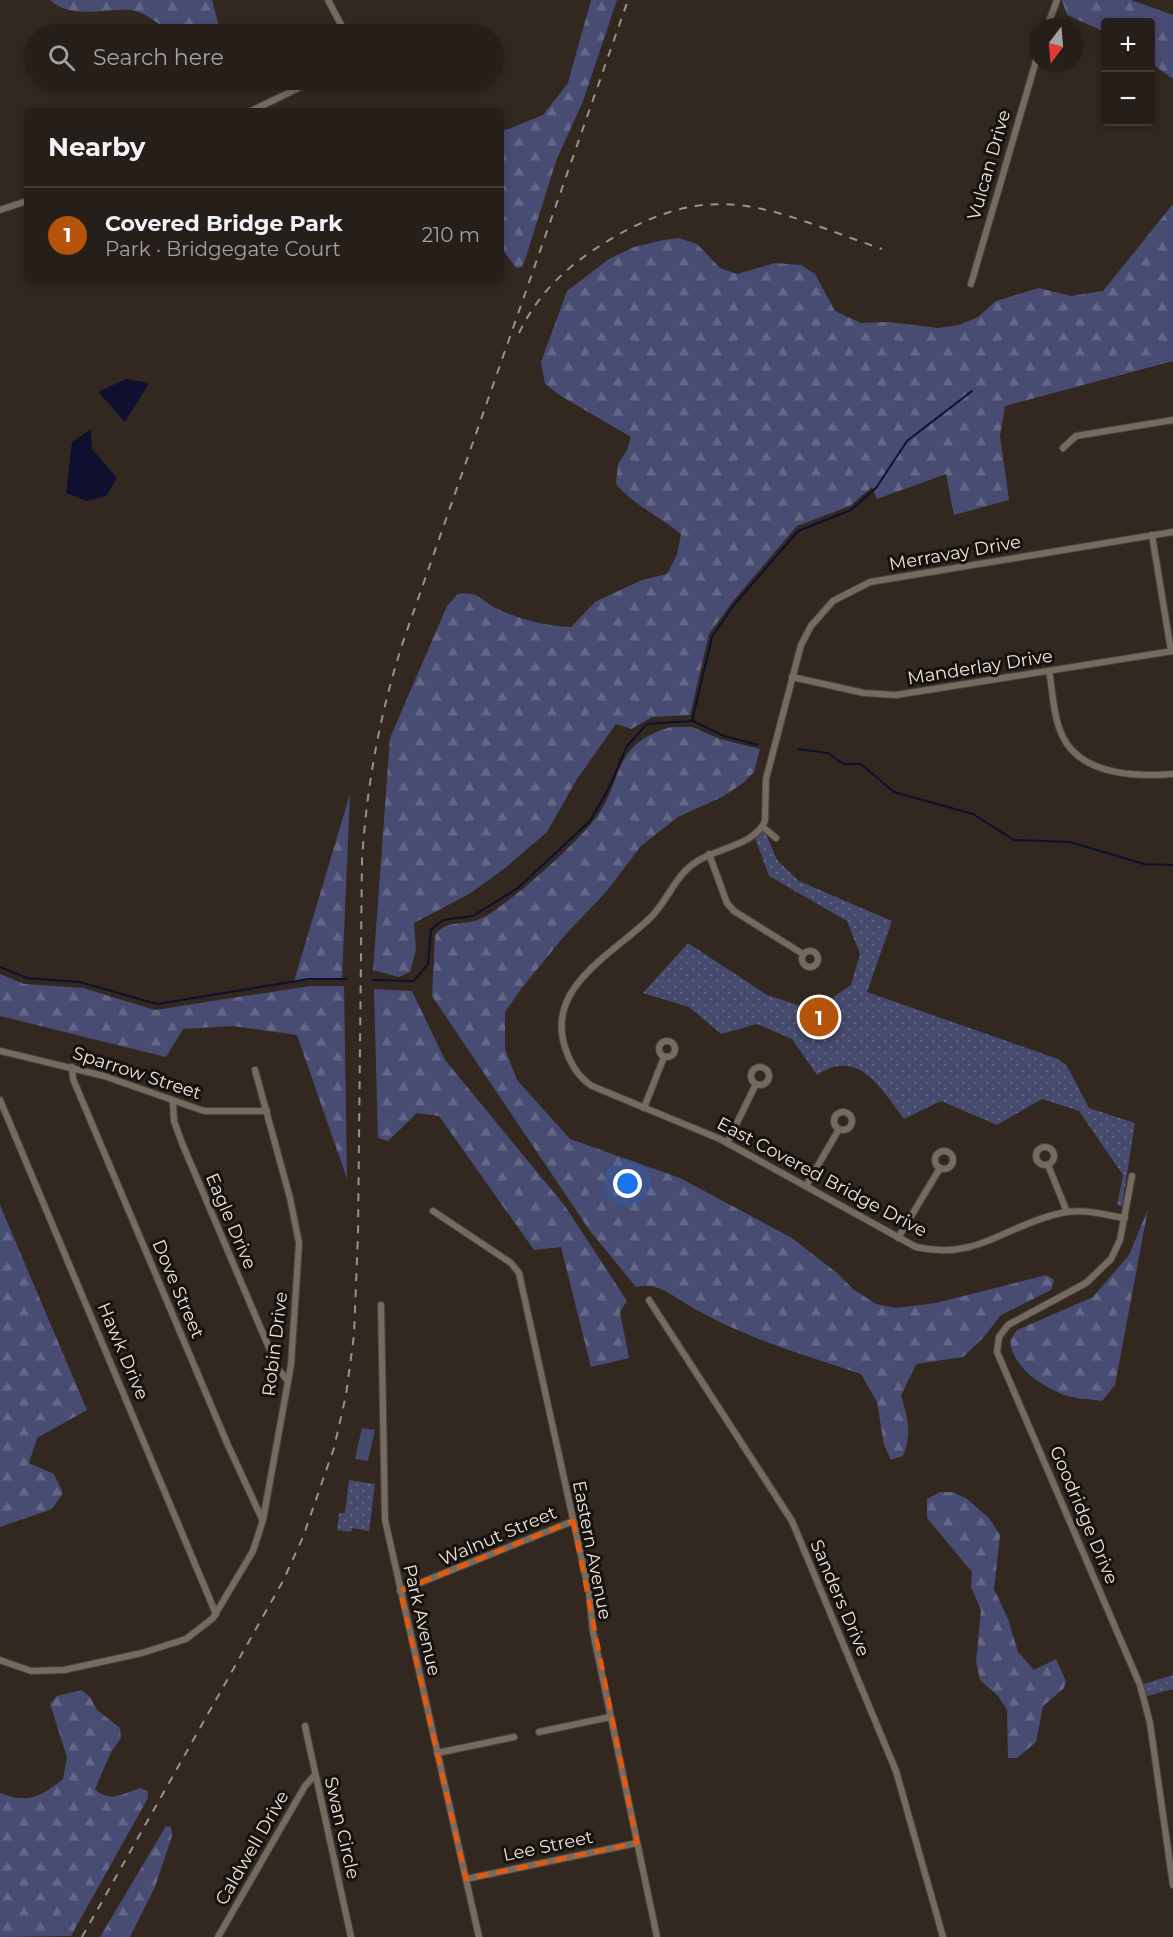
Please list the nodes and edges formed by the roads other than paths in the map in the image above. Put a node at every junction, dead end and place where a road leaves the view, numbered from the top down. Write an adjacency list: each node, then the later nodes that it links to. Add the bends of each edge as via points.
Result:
1 (328, 0): 4 (street)
2 (1057, 0): 3 (street)
3 (1050, 18)
4 (341, 24)
5 (1033, 72): 10 (street, Vulcan Drive)
6 (294, 90): 7 (street)
7 (257, 108)
8 (24, 202): 9 (street)
9 (0, 210)
10 (971, 284)
11 (1173, 420): 12 (street, via 1076,436)
12 (1063, 448)
13 (1173, 532): 14 (street, Merravay Drive)
14 (1152, 535): 15 (street); 17 (street, Merravay Drive, via 856,587 833,601 811,626)
15 (1172, 651): 16 (street, Manderlay Drive)
16 (1049, 671): 17 (street, Manderlay Drive, via 896,695 864,693); 18 (street, via 1059,727 1075,754 1090,764 1124,773)
17 (792, 677): 19 (street, via 766,779)
18 (1173, 774)
19 (763, 827): 20 (street); 21 (street, East Covered Bridge Drive, via 748,838)
20 (776, 838)
21 (709, 854): 22 (street, via 727,903 734,911); 30 (street, East Covered Bridge Drive, via 689,867 651,918 582,978 563,1008 561,1036 576,1072 592,1086)
22 (803, 954)
23 (0, 1051): 25 (street, Sparrow Street)
24 (664, 1057): 30 (street)
25 (72, 1068): 29 (street, Sparrow Street); 45 (street, Dove Street, via 82,1101)
26 (255, 1070): 31 (street, Robin Drive)
27 (756, 1084): 33 (street)
28 (0, 1101): 48 (street, Hawk Drive)
29 (173, 1102): 31 (street, Sparrow Street, via 212,1112); 44 (street, Eagle Drive, via 174,1121 182,1143 274,1359)
30 (644, 1108): 33 (street, East Covered Bridge Drive)
31 (267, 1111): 44 (street, Robin Drive, via 299,1243)
32 (839, 1129): 37 (street)
33 (727, 1143): 37 (street, East Covered Bridge Drive)
34 (1048, 1164): 39 (street)
35 (940, 1168): 41 (street)
36 (1132, 1176): 40 (street, Goodridge Drive)
37 (806, 1186): 41 (street, East Covered Bridge Drive)
38 (433, 1211): 46 (street, Eastern Avenue, via 512,1263 519,1273)
39 (1067, 1212): 40 (street, East Covered Bridge Drive); 41 (street, East Covered Bridge Drive, via 970,1249 916,1247)
40 (1125, 1218): 58 (street, Goodridge Drive, via 1117,1247 1100,1271 1086,1283 1008,1325 999,1337 997,1352 1140,1685 1150,1723)
41 (898, 1238)
42 (649, 1300): 63 (street, Sanders Drive, via 792,1521 897,1771)
43 (381, 1305): 47 (street, Park Avenue, via 385,1520)
44 (288, 1381): 45 (street, Robin Drive)
45 (263, 1520): 48 (street, Robin Drive, via 253,1551)
46 (573, 1521): 47 (street, Walnut Street); 50 (street, Eastern Avenue)
47 (400, 1591): 54 (street, Park Avenue)
48 (216, 1614): 49 (street, Robin Drive, via 203,1628 176,1642 64,1670 31,1671)
49 (0, 1660)
50 (610, 1717): 52 (street); 56 (street, Eastern Avenue)
51 (305, 1726): 55 (street, Swan Circle)
52 (539, 1732)
53 (514, 1737): 54 (street)
54 (437, 1754): 57 (street, Park Avenue)
55 (314, 1776): 59 (street, Caldwell Drive); 60 (street, Swan Circle)
56 (637, 1843): 57 (street, Lee Street); 62 (street, Eastern Avenue)
57 (466, 1879): 61 (street, Park Avenue)
58 (1173, 1885)
59 (218, 1937)
60 (351, 1937)
61 (479, 1937)
62 (657, 1937)
63 (944, 1937)

